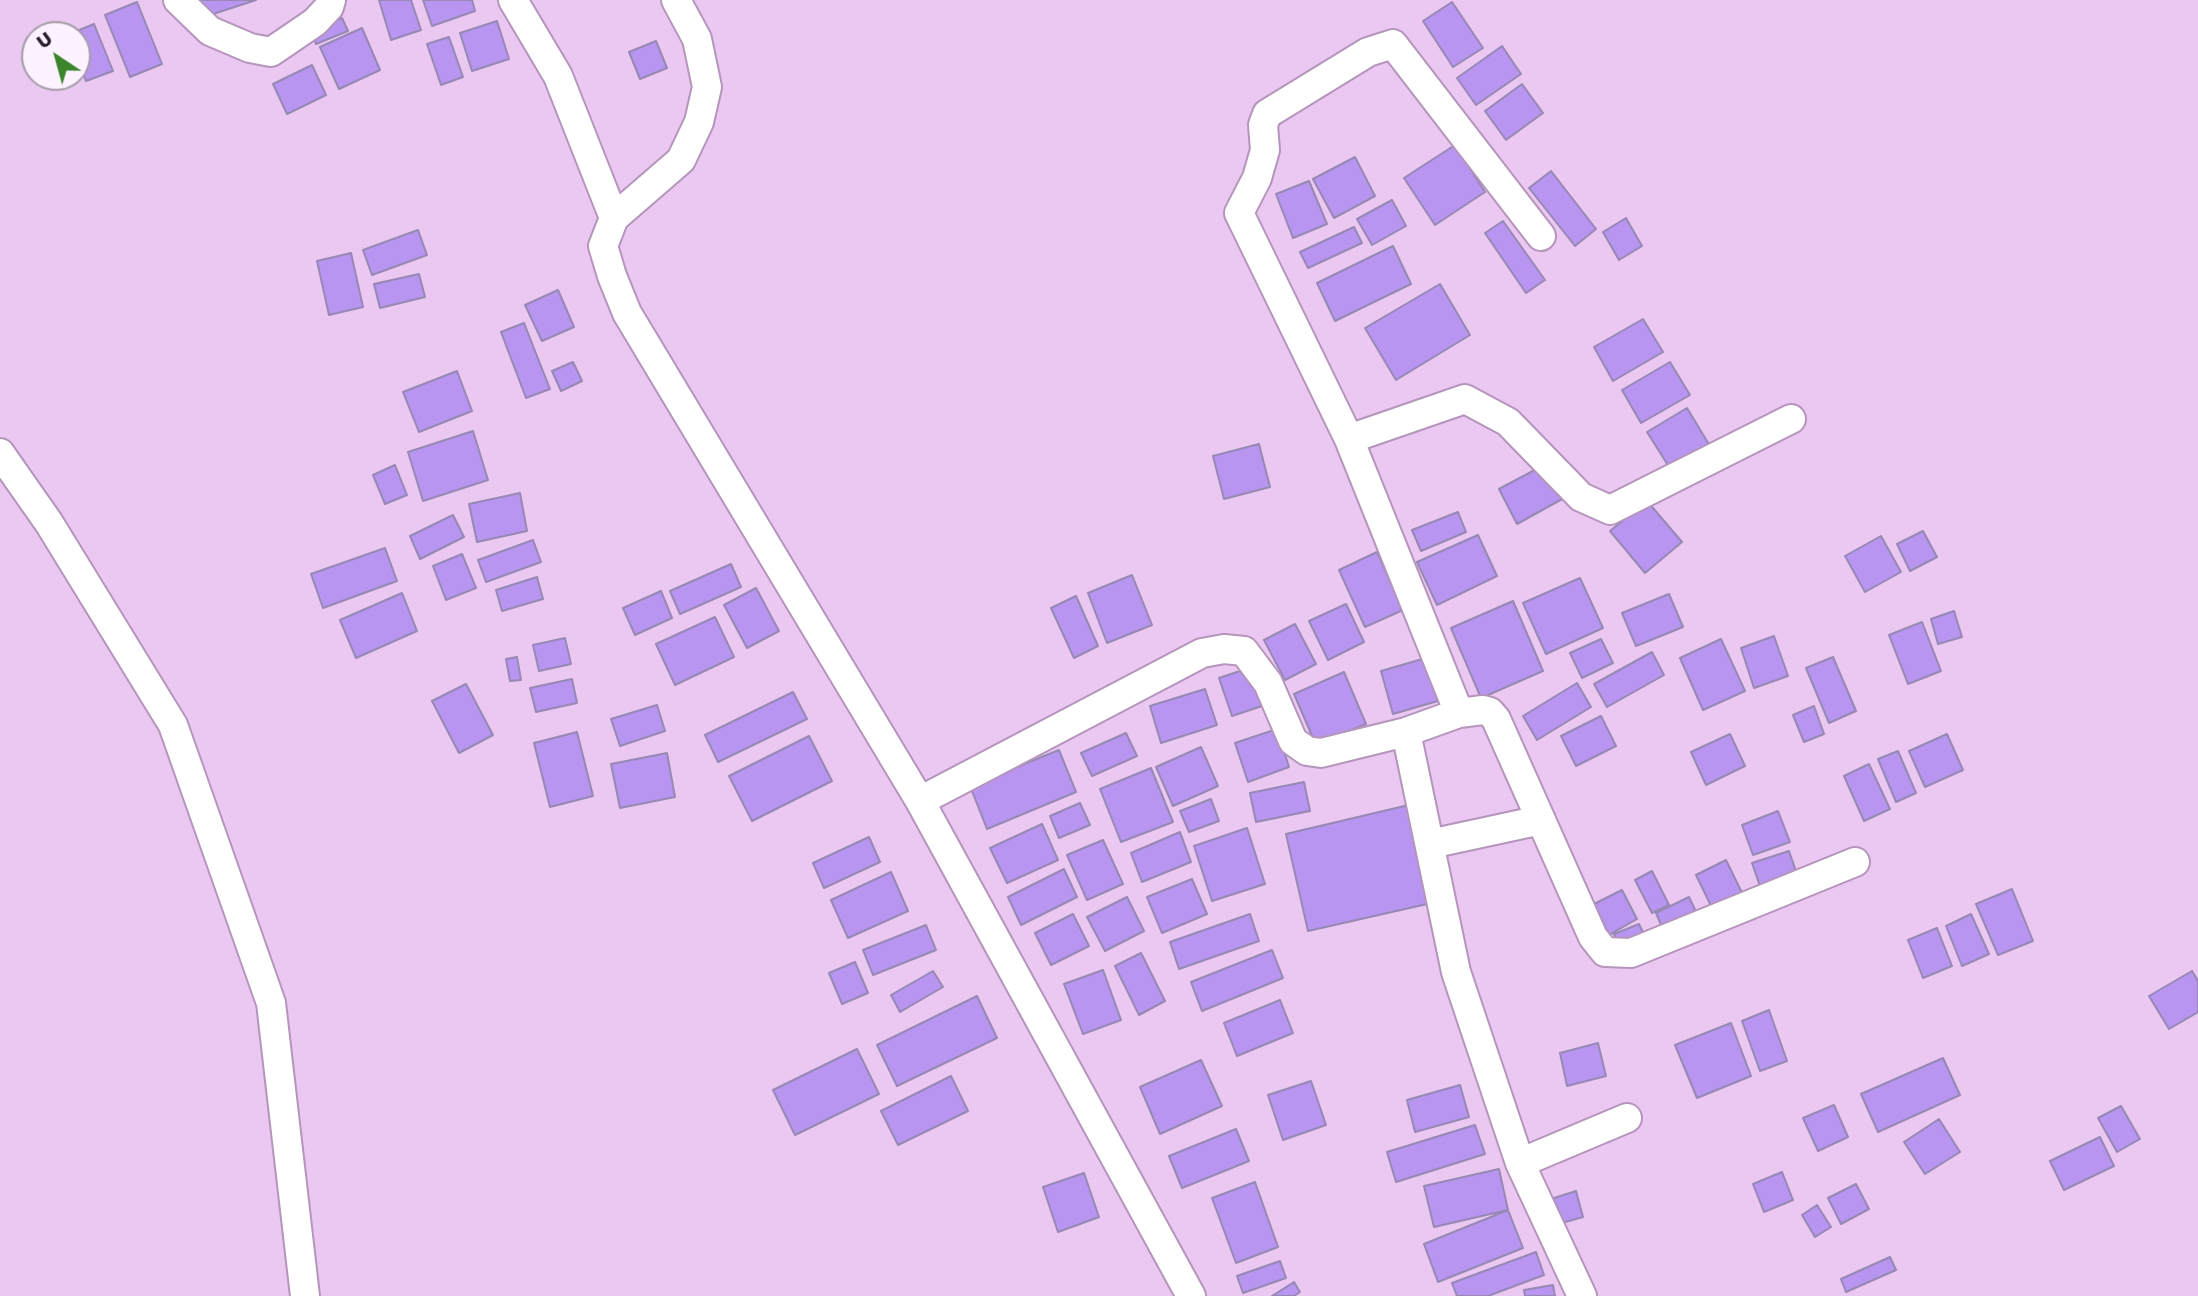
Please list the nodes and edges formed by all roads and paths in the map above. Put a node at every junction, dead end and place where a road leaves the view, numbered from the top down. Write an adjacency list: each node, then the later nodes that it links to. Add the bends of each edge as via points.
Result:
1 (178, 0): 2 (street, via 211,31 271,52 315,22)
2 (331, 0)
3 (513, 0): 5 (street, via 558,76)
4 (676, 0): 5 (street, via 697,39 707,88 699,122 681,160)
5 (614, 218): 12 (street, via 603,246 627,313)
6 (1541, 236): 8 (street, via 1393,44 1368,52 1267,114 1265,150 1239,214)
7 (1791, 419): 8 (street, via 1610,510 1581,497 1508,422 1465,399)
8 (1349, 439): 10 (street)
9 (0, 453): 18 (street, via 49,523 173,725 271,1003)
10 (1459, 713): 11 (street); 13 (street, via 1483,710 1496,719)
11 (1406, 732): 12 (street, via 1321,753 1307,751 1293,741 1268,683 1244,651 1224,649 1202,653); 14 (street)
12 (920, 801): 19 (street)
13 (1541, 820): 14 (street); 15 (street, via 1593,937 1605,952 1616,954 1631,953)
14 (1430, 844): 17 (street, via 1456,972)
15 (1855, 862)
16 (1627, 1118): 17 (street)
17 (1520, 1163): 20 (street)
18 (305, 1296)
19 (1191, 1296)
20 (1582, 1296)

